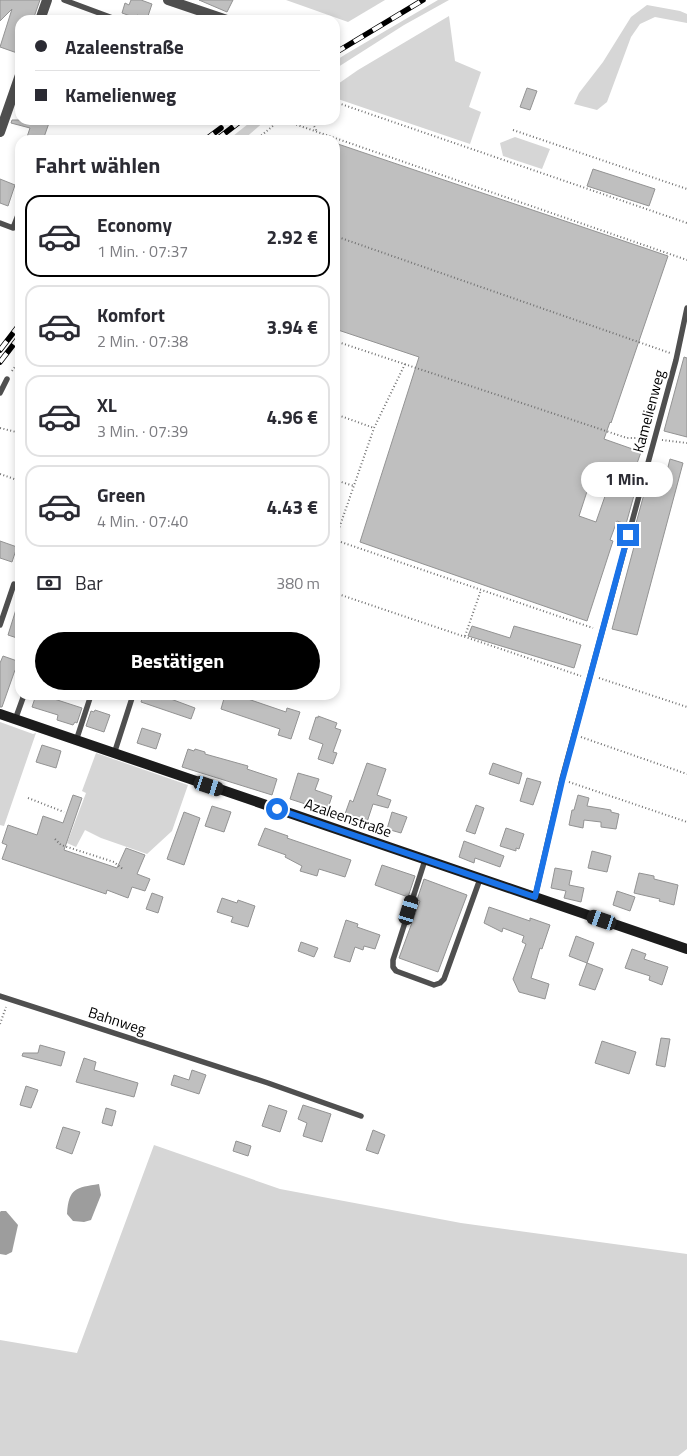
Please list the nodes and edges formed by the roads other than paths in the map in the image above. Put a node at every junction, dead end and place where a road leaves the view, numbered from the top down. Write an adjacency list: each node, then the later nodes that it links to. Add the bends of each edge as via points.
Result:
1 (47, 0): 4 (street)
2 (64, 0): 5 (lane)
3 (168, 0): 6 (street)
4 (42, 15)
5 (104, 15)
6 (212, 15)
7 (15, 89): 8 (street)
8 (0, 132)
9 (0, 223): 10 (lane, via 13,228)
10 (15, 223)
11 (687, 308): 25 (lane, Kamelienweg, via 562,779)
12 (7, 380): 13 (lane)
13 (0, 393)
14 (15, 584): 15 (lane)
15 (0, 625)
16 (22, 700): 20 (lane)
17 (89, 700): 21 (lane)
18 (132, 700): 22 (lane)
19 (0, 714): 20 (street, Azaleenstraße)
20 (15, 720): 21 (street, Azaleenstraße)
21 (76, 741): 22 (street, Azaleenstraße)
22 (114, 754): 23 (street, Azaleenstraße)
23 (424, 860): 24 (street, Azaleenstraße); 24 (lane, via 393,966 396,971 434,985 444,979)
24 (480, 879): 25 (street, Azaleenstraße)
25 (535, 897): 26 (street, Azaleenstraße)
26 (687, 949)
27 (0, 996): 28 (lane, Bahnweg)
28 (361, 1116)

